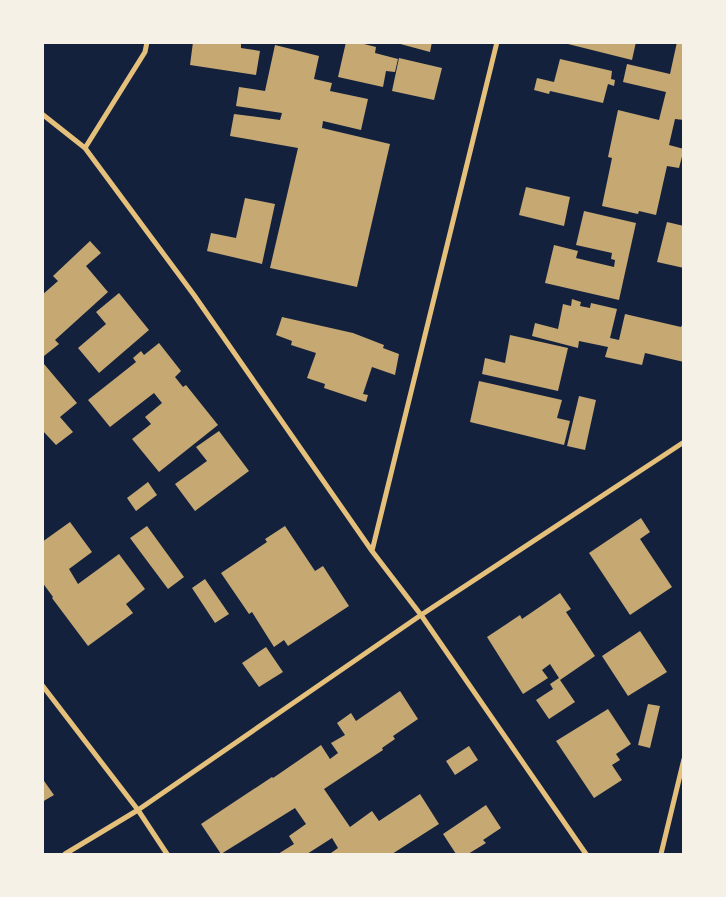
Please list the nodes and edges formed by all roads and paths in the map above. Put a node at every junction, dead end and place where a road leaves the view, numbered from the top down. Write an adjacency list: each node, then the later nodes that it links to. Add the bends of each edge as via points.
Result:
1 (147, 42): 4 (street, via 145,52)
2 (497, 42): 6 (street)
3 (42, 114): 4 (street)
4 (85, 148): 6 (street, via 194,295)
5 (684, 442): 7 (street)
6 (372, 550): 7 (street)
7 (421, 616): 10 (street); 13 (street)
8 (42, 685): 10 (street)
9 (684, 759): 14 (street)
10 (138, 810): 11 (street); 12 (street)
11 (65, 854)
12 (167, 854)
13 (586, 854)
14 (661, 854)

